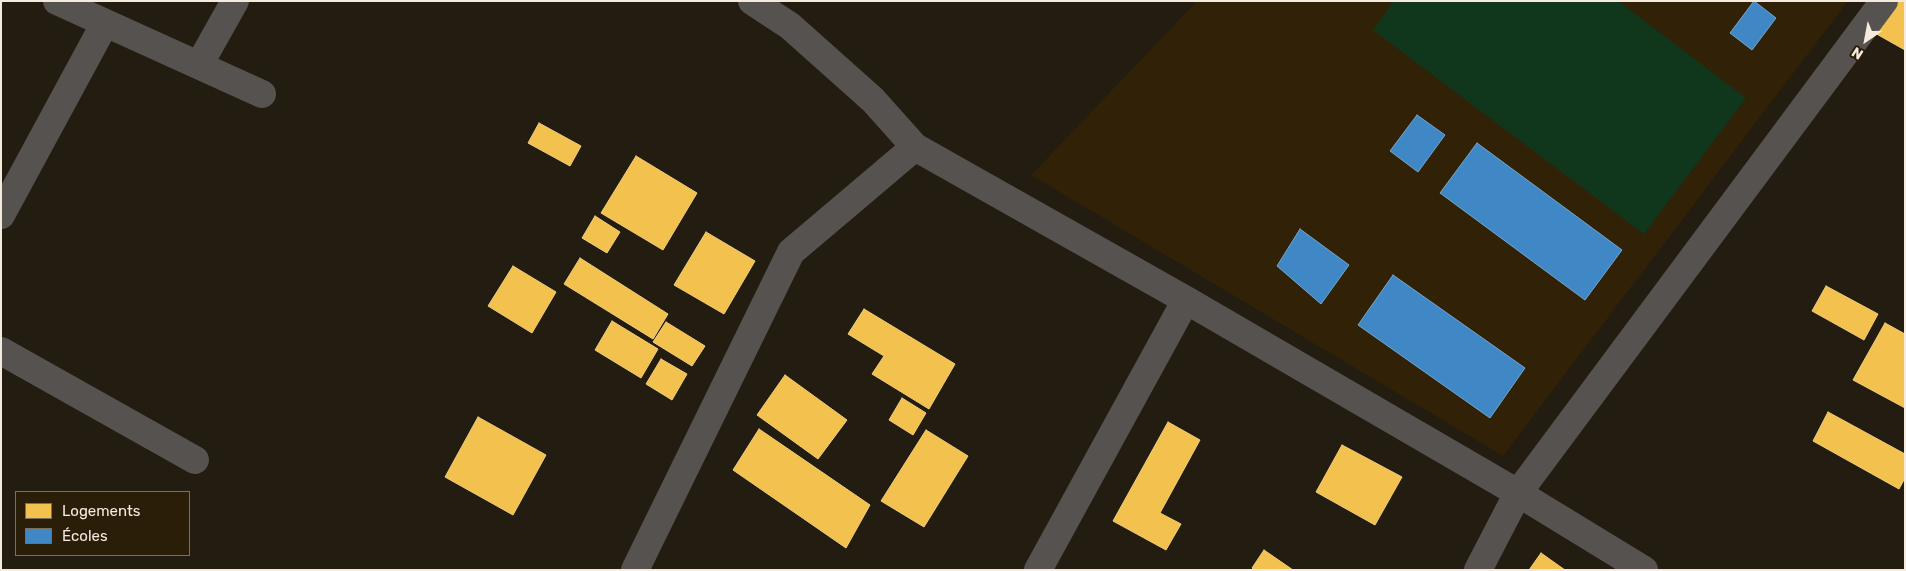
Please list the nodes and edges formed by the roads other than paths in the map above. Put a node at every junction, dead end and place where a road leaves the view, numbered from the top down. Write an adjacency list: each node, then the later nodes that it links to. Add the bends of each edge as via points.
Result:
1 (57, 1): 5 (street)
2 (235, 1): 6 (street)
3 (752, 1): 8 (street, via 790,26 873,100)
4 (1884, 1): 13 (street)
5 (105, 23): 6 (street); 9 (street)
6 (199, 65): 7 (street)
7 (262, 94)
8 (915, 147): 10 (street); 14 (street, via 791,252)
9 (1, 215)
10 (1186, 300): 13 (street); 15 (street)
11 (1, 351): 12 (street)
12 (195, 460)
13 (1518, 493): 16 (street); 17 (street)
14 (634, 570)
15 (1038, 570)
16 (1478, 570)
17 (1644, 570)

